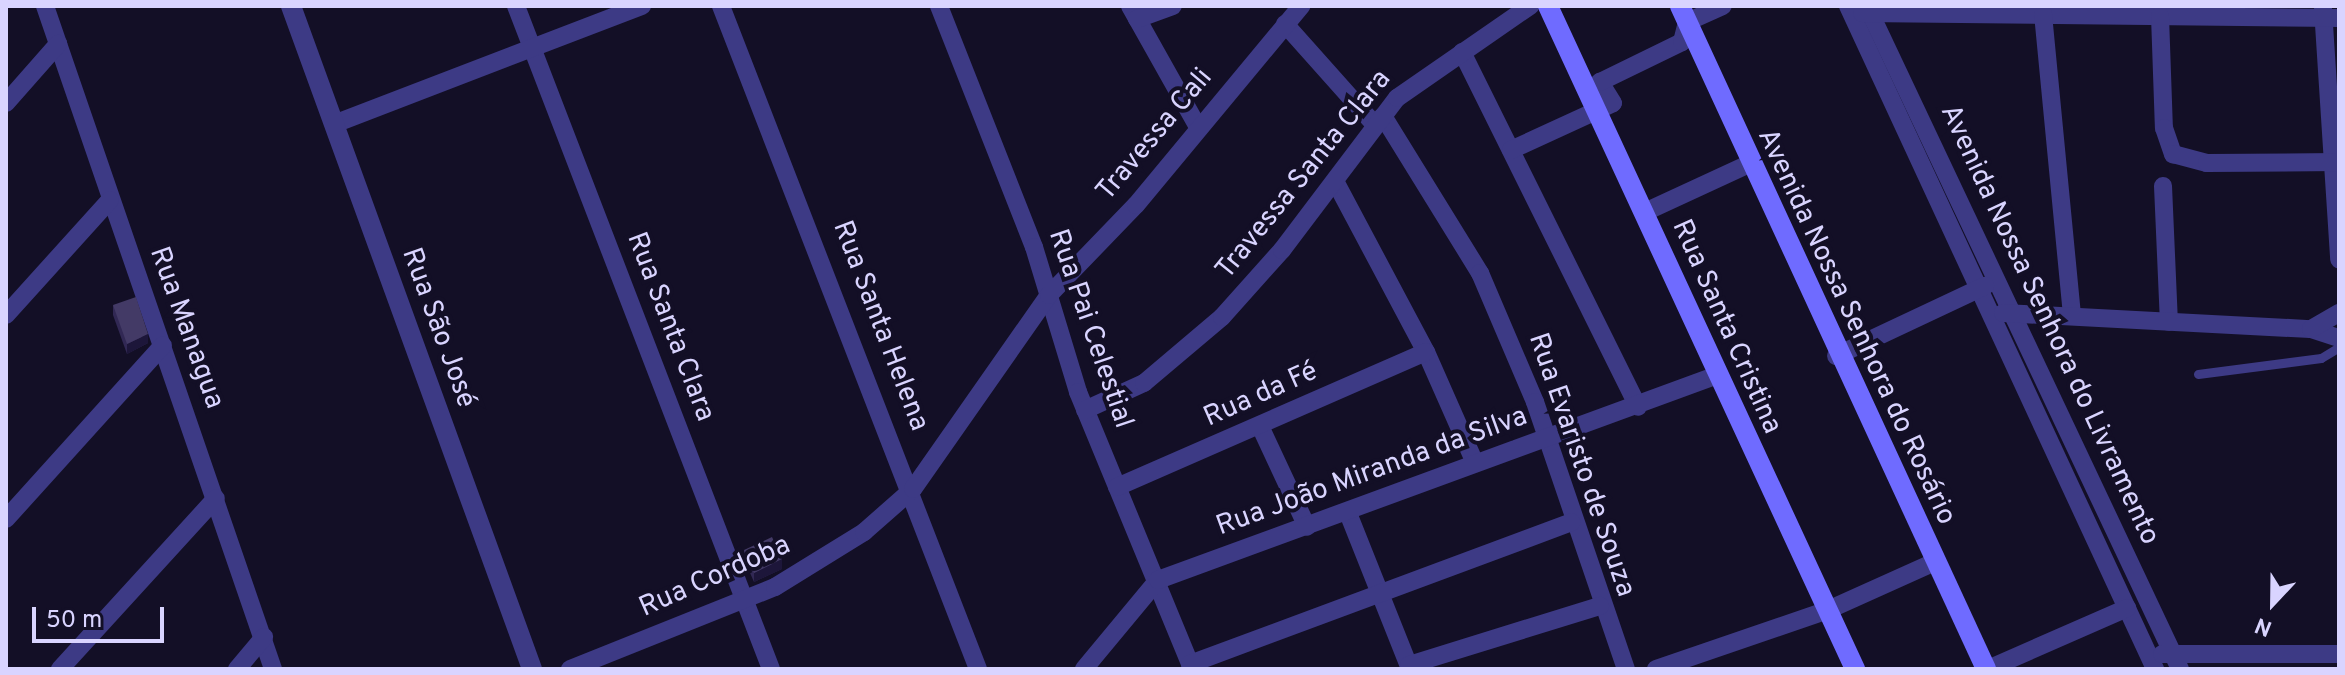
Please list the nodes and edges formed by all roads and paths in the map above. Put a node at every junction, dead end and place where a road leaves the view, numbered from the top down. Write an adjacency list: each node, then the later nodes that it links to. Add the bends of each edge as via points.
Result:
1 (45, 6): 19 (street, Rua Managua)
2 (291, 6): 25 (street, Rua São José)
3 (516, 6): 20 (street, Rua Santa Clara)
4 (642, 6): 20 (street)
5 (721, 6): 58 (street, Rua Santa Helena)
6 (939, 6): 37 (street, Rua Pai Celestial)
7 (1173, 6): 13 (street)
8 (1301, 6): 18 (street, Travessa Cali)
9 (1530, 6): 21 (street, Travessa Santa Clara)
10 (1548, 6): 23 (main road, Rua Santa Cristina)
11 (1723, 6): 14 (street)
12 (1859, 10): 15 (street); 35 (street, Avenida Nossa Senhora do Livramento); 36 (street, Avenida Nossa Senhora do Livramento)
13 (1133, 12): 26 (street)
14 (1683, 14): 23 (street, via 1682,42 1600,82 1613,103); 29 (main road, Avenida Nossa Senhora do Rosário)
15 (2043, 14): 17 (street); 42 (street)
16 (2328, 14): 17 (street); 28 (street)
17 (2160, 16): 28 (street, via 2166,141 2179,158 2207,163)
18 (1285, 24): 24 (street, Rua Evaristo de Souza); 26 (street, Travessa Cali)
19 (58, 44): 22 (street); 32 (street, Rua Managua)
20 (533, 50): 25 (street); 67 (street, Rua Santa Clara)
21 (1462, 52): 24 (street, Travessa Santa Clara); 27 (street)
22 (6, 103)
23 (1597, 110): 27 (street); 33 (main road, Rua Santa Cristina)
24 (1379, 120): 30 (street, Travessa Santa Clara); 55 (street, Rua Evaristo de Souza, via 1480,273)
25 (334, 124): 80 (street, Rua São José)
26 (1198, 127): 37 (street, Travessa Cali)
27 (1511, 150): 52 (street)
28 (2337, 162): 34 (street)
29 (1749, 164): 33 (street); 49 (main road, Avenida Nossa Senhora do Rosário)
30 (1335, 181): 48 (street); 53 (street, Travessa Santa Clara, via 1222,317 1144,383)
31 (2163, 186): 43 (street)
32 (110, 200): 41 (street); 46 (street, Rua Managua)
33 (1645, 212): 51 (main road, Rua Santa Cristina)
34 (2339, 259)
35 (1999, 280): 36 (street); 39 (street, Avenida Nossa Senhora do Livramento)
36 (1976, 290): 38 (street, Avenida Nossa Senhora do Livramento); 49 (street)
37 (1049, 295): 53 (street, Rua Pai Celestial); 58 (street, Rua Cordoba)
38 (1988, 312): 39 (street); 69 (street, Avenida Nossa Senhora do Livramento)
39 (2011, 313): 42 (street); 73 (street, Avenida Nossa Senhora do Livramento)
40 (2339, 313): 44 (street)
41 (6, 315)
42 (2072, 315): 43 (street)
43 (2169, 322): 44 (street)
44 (2311, 329): 45 (street)
45 (2339, 338)
46 (163, 345): 59 (street, Rua Managua); 61 (street)
47 (2339, 347): 50 (lane, via 2321,358)
48 (1426, 352): 54 (street, Rua da Fé); 56 (street)
49 (1836, 356): 64 (main road, Avenida Nossa Senhora do Rosário)
50 (2198, 374)
51 (1715, 376): 52 (street, Rua João Miranda da Silva); 70 (main road, Rua Santa Cristina)
52 (1638, 407): 55 (street, Rua João Miranda da Silva)
53 (1085, 410): 57 (street, Rua Pai Celestial)
54 (1260, 426): 57 (street, Rua da Fé); 63 (street)
55 (1545, 437): 56 (street, Rua João Miranda da Silva); 62 (street, Rua Evaristo de Souza)
56 (1475, 463): 60 (street, Rua João Miranda da Silva)
57 (1117, 487): 65 (street, Rua Pai Celestial)
58 (913, 489): 67 (street, Rua Cordoba, via 864,532); 83 (street, Rua Santa Helena)
59 (216, 498): 71 (street, Rua Managua); 77 (street)
60 (1348, 513): 63 (street, Rua João Miranda da Silva); 66 (street)
61 (6, 519)
62 (1571, 522): 66 (street); 68 (street, Rua Evaristo de Souza)
63 (1307, 527): 65 (street, Rua João Miranda da Silva)
64 (1935, 562): 70 (street); 88 (main road, Avenida Nossa Senhora do Rosário)
65 (1158, 580): 75 (street, Rua Pai Celestial); 84 (street)
66 (1380, 594): 75 (street); 76 (street)
67 (745, 601): 81 (street, Rua Cordoba); 82 (street, Rua Santa Clara)
68 (1600, 606): 76 (street); 85 (street, Rua Evaristo de Souza)
69 (2127, 608): 74 (street, Avenida Nossa Senhora do Livramento); 88 (street)
70 (1828, 610): 86 (street); 87 (main road, Rua Santa Cristina)
71 (264, 637): 78 (street); 79 (street, Rua Managua)
72 (2339, 654): 73 (street)
73 (2176, 661): 74 (street)
74 (2152, 662)
75 (1191, 667)
76 (1410, 667)
77 (60, 669)
78 (237, 669)
79 (273, 669)
80 (532, 669)
81 (570, 669)
82 (771, 669)
83 (978, 669)
84 (1084, 669)
85 (1626, 669)
86 (1656, 669)
87 (1855, 669)
88 (1987, 669)

